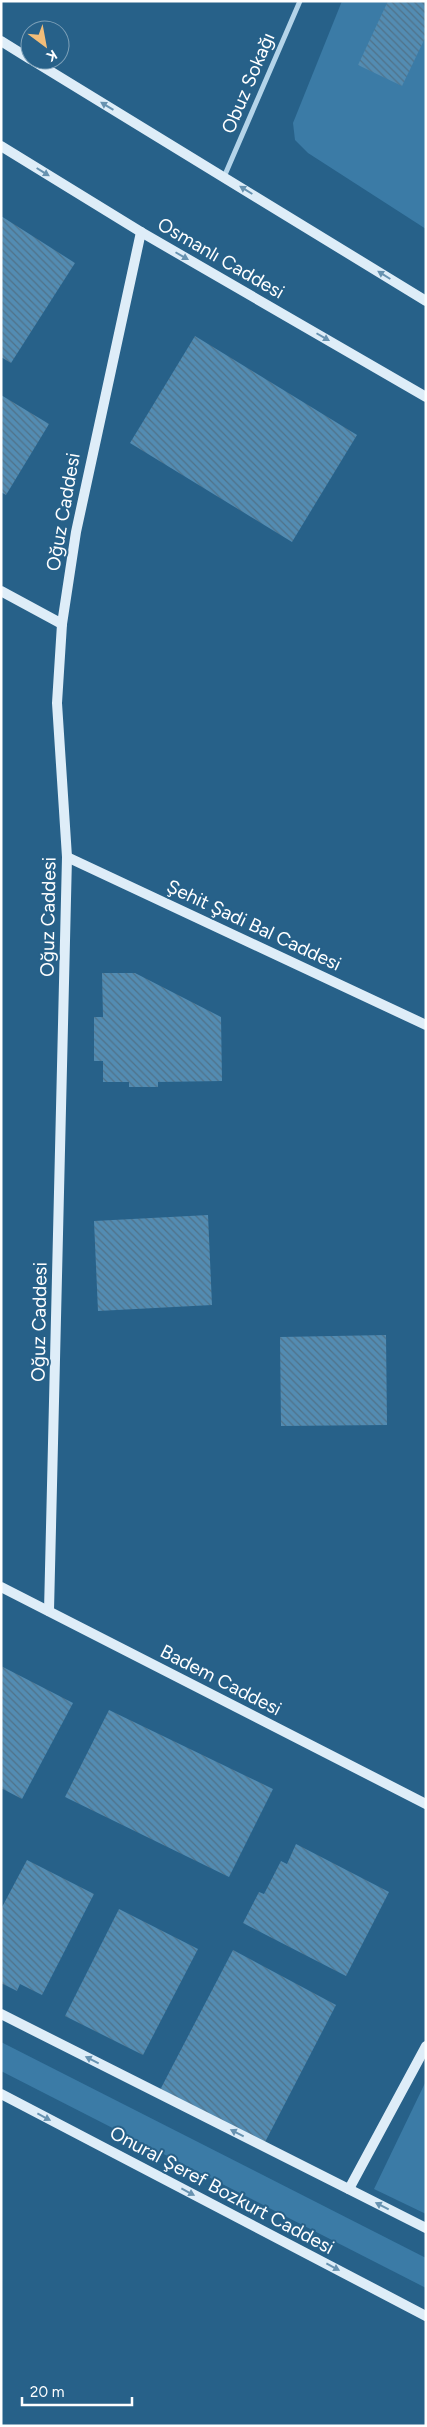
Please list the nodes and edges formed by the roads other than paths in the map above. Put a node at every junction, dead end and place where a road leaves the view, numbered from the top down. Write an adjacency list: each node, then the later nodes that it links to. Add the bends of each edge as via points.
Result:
1 (300, 1): 6 (street, Obuz Sokağı)
2 (1, 41): 3 (street)
3 (20, 52)
4 (49, 70): 6 (street, one-way to 4)
5 (1, 146): 7 (street, Osmanlı Caddesi, one-way to 7)
6 (224, 177): 8 (street, one-way to 6)
7 (141, 232): 9 (street, Osmanlı Caddesi, one-way to 9); 11 (street, Oğuz Caddesi, via 76,532)
8 (426, 301)
9 (426, 397)
10 (1, 591): 11 (street)
11 (62, 624): 12 (street, Oğuz Caddesi, via 57,703)
12 (67, 857): 13 (street, Şehit Şadi Bal Caddesi); 15 (street, Oğuz Caddesi)
13 (426, 1026)
14 (1, 1587): 15 (street, Badem Caddesi)
15 (49, 1611): 16 (street, Badem Caddesi)
16 (426, 1804)
17 (1, 2014): 20 (street, one-way to 17)
18 (426, 2046): 20 (street)
19 (1, 2094): 22 (street, Onural Şeref Bozkurt Caddesi, one-way to 22)
20 (349, 2189): 21 (street, one-way to 20)
21 (426, 2228)
22 (426, 2316)

